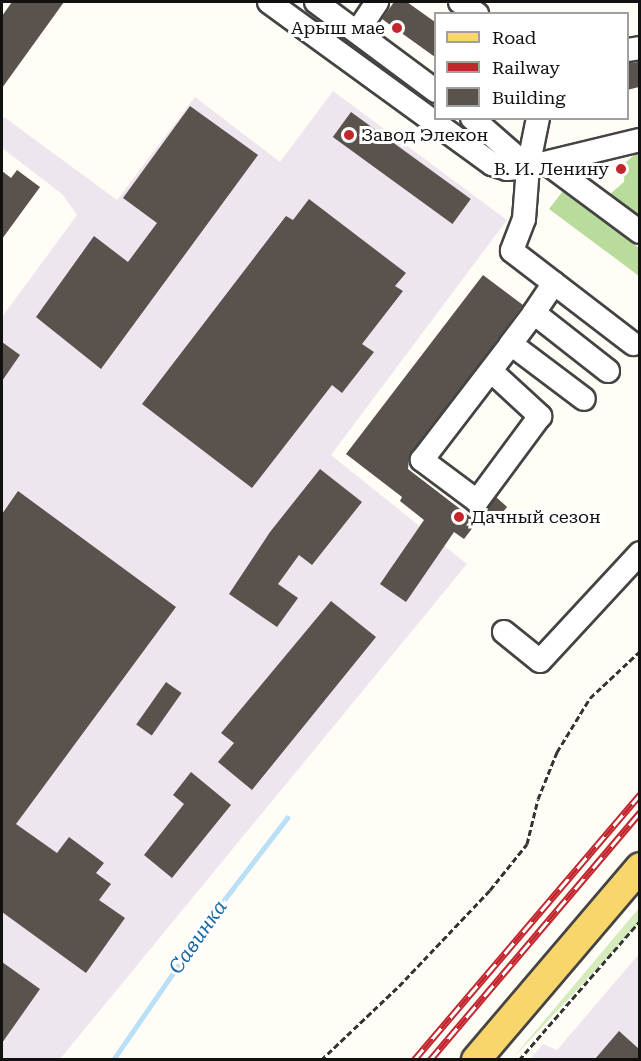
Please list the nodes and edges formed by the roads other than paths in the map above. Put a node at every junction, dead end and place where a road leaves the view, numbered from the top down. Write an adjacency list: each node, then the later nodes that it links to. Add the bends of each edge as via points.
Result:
1 (269, 2): 7 (street)
2 (316, 2): 6 (street)
3 (377, 2): 6 (street)
4 (460, 2): 5 (street)
5 (474, 12)
6 (364, 38): 7 (street); 8 (street)
7 (354, 64): 12 (street, via 474,154 507,169)
8 (434, 90)
9 (475, 120): 12 (street)
10 (538, 120): 12 (street)
11 (639, 140): 12 (street)
12 (538, 165): 13 (street); 14 (street, via 512,251)
13 (639, 232)
14 (554, 283): 15 (street); 17 (street)
15 (534, 313): 16 (street); 19 (street)
16 (511, 344): 18 (street); 20 (street)
17 (633, 344)
18 (491, 370): 18 (street, via 422,460 477,501 540,416)
19 (608, 371)
20 (584, 399)
21 (639, 553): 22 (street, via 540,661)
22 (504, 632)
23 (639, 867): 24 (main road)
24 (476, 1059)

